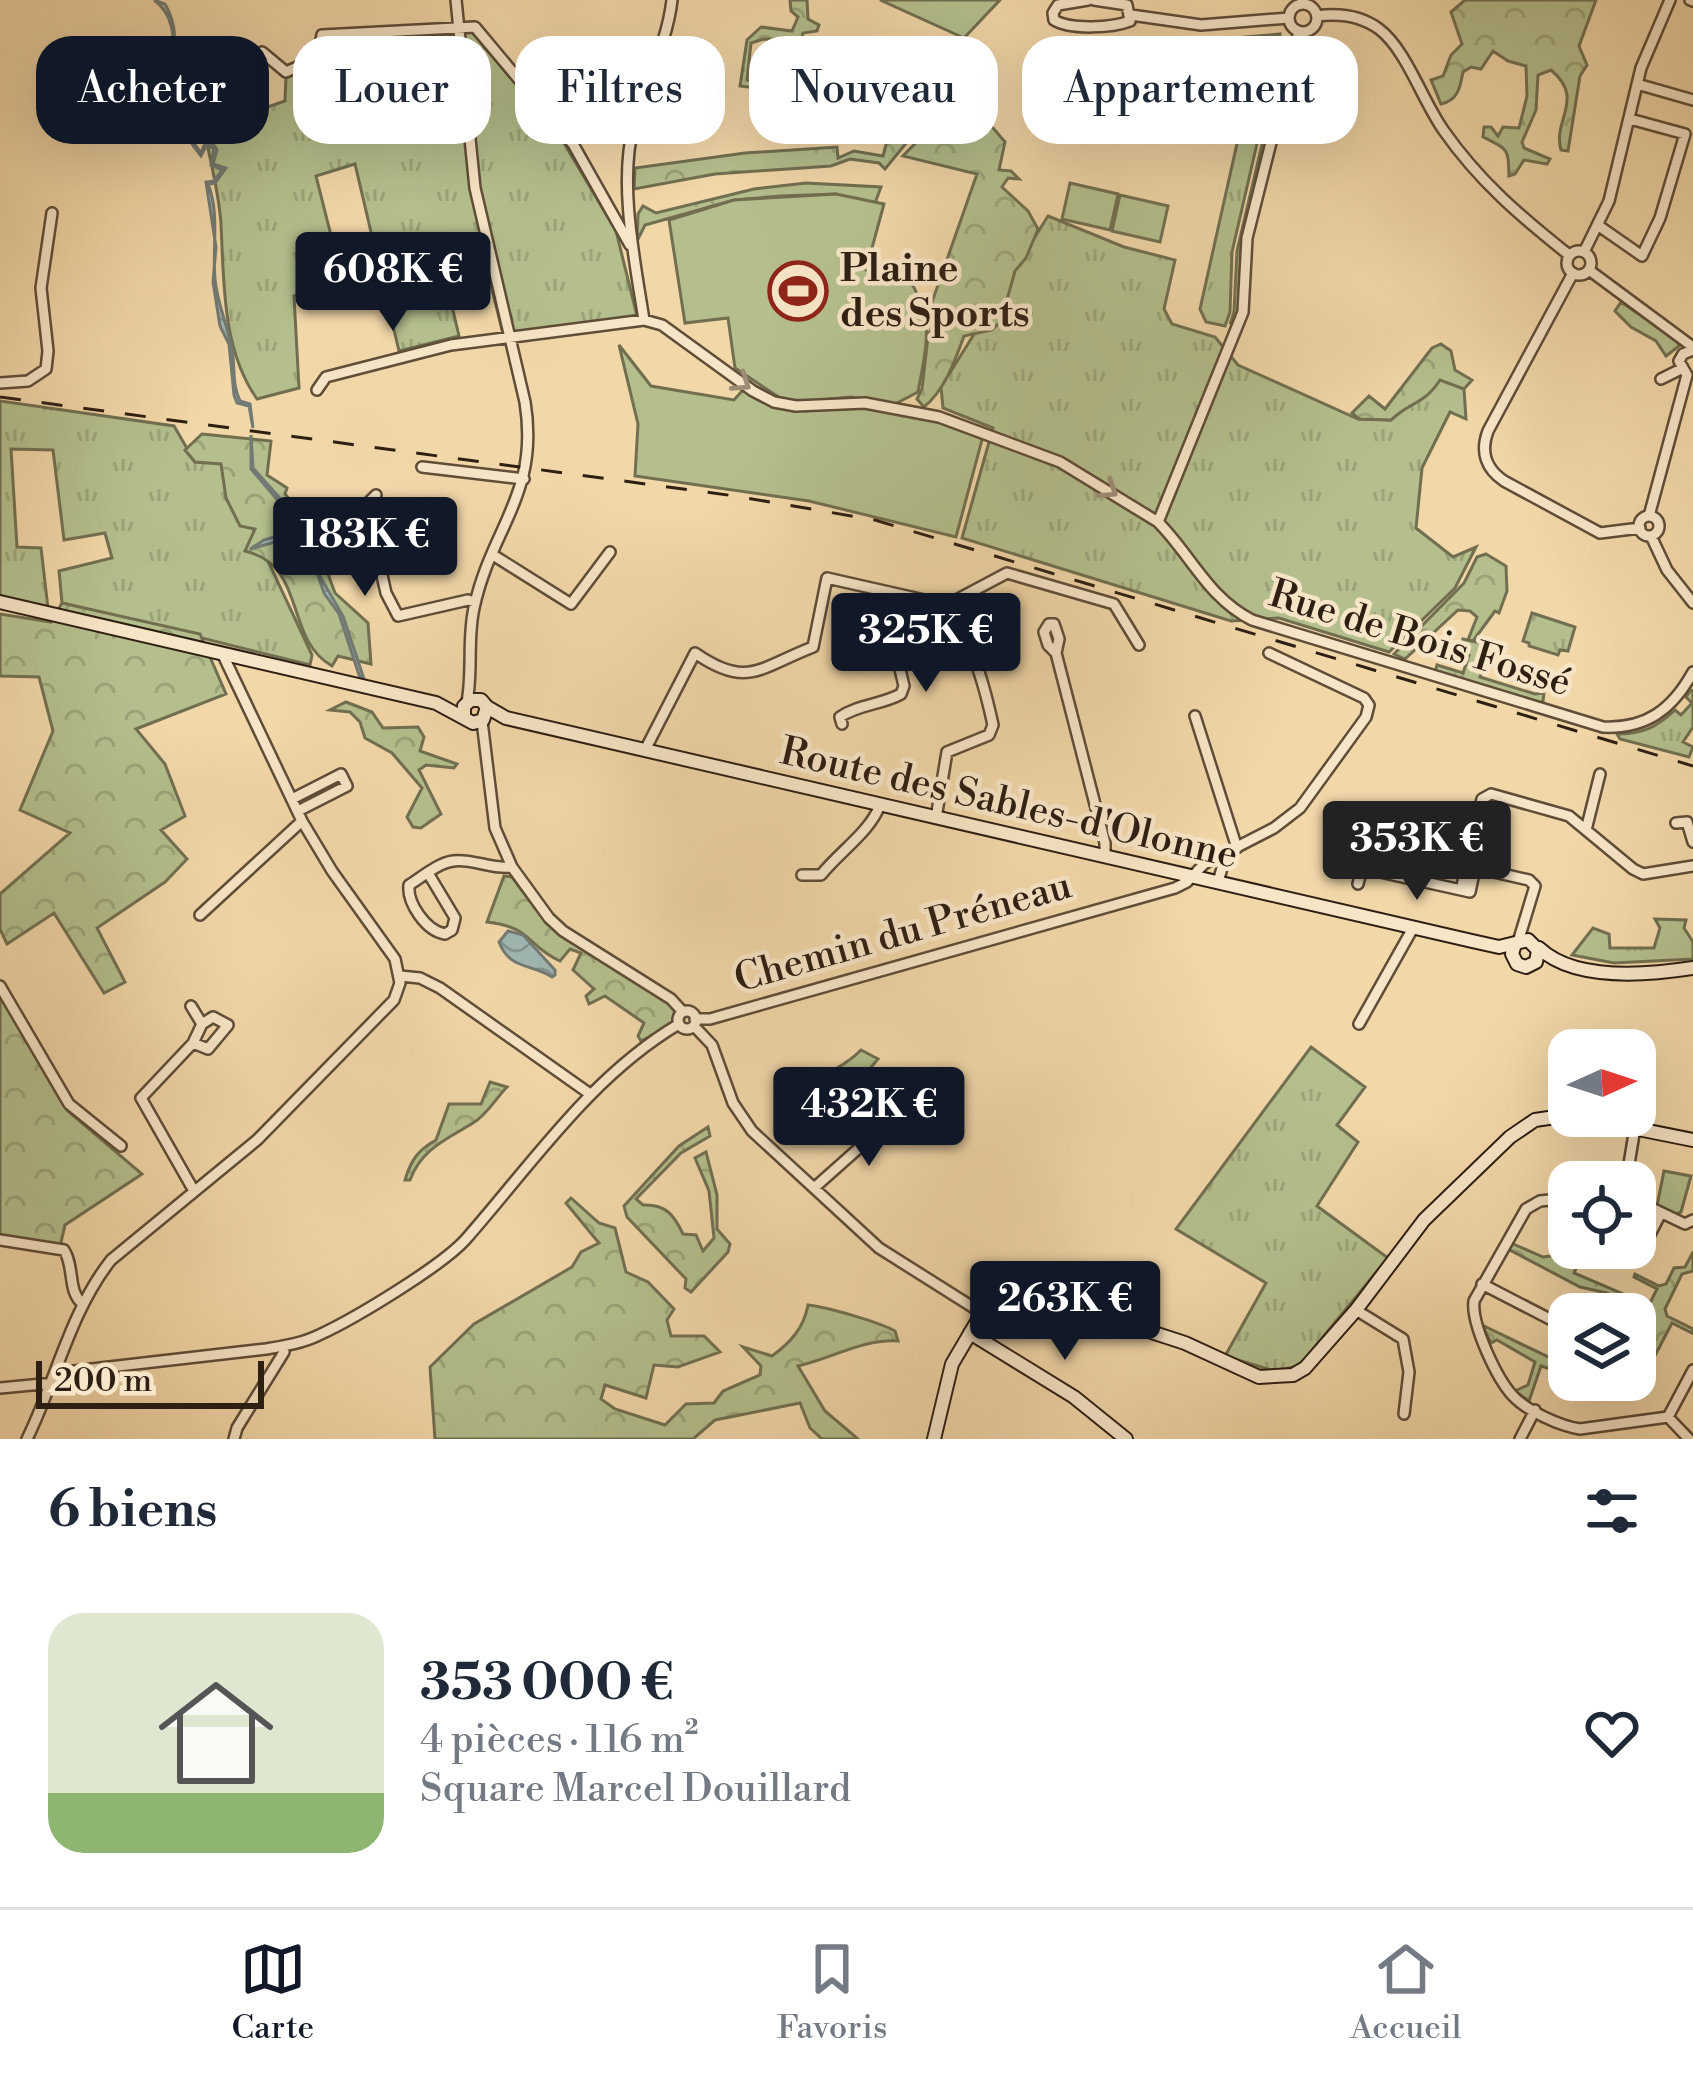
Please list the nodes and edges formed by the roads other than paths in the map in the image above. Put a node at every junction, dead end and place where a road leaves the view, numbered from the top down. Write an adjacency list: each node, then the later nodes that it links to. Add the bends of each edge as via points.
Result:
1 (456, 0): 9 (street)
2 (672, 0): 17 (street, via 632,130)
3 (1091, 0): 6 (street, via 1123,3); 6 (street, via 1058,5 1054,20 1118,25)
4 (1670, 0): 12 (street)
5 (1309, 2): 7 (street); 8 (street)
6 (1131, 15): 8 (street, via 1201,25)
7 (1317, 16): 10 (street); 19 (street, via 1354,17 1383,31 1480,177)
8 (1289, 18): 10 (street)
9 (461, 26): 11 (street, via 322,35 317,58 286,72); 17 (street, via 482,33 573,144); 23 (street, via 469,148)
10 (1299, 31): 33 (street, via 1247,238 1243,312)
11 (269, 58)
12 (1637, 85): 13 (street); 14 (street)
13 (1693, 100)
14 (1630, 119): 16 (street); 16 (street, via 1685,134 1642,256)
15 (52, 213): 27 (street, via 41,288 46,369 28,381)
16 (1599, 226): 18 (street)
17 (630, 245): 22 (street)
18 (1584, 252): 19 (street); 20 (street)
19 (1569, 255): 21 (street)
20 (1589, 270): 21 (street); 24 (street)
21 (1574, 273): 34 (street, via 1488,431 1485,455 1504,481 1600,533)
22 (644, 320): 23 (street); 33 (street, one-way to 33, via 774,402 865,403 939,417 1060,462)
23 (510, 338): 28 (street, via 412,352 326,377); 30 (street, via 528,421)
24 (1690, 350): 25 (street)
25 (1687, 374): 26 (street); 32 (street)
26 (1660, 380)
27 (0, 383)
28 (317, 390)
29 (422, 466): 30 (street)
30 (524, 479): 37 (street)
31 (376, 495): 39 (street, via 366,505 398,616)
32 (1649, 516): 34 (street); 35 (street, via 1659,526)
33 (1158, 522): 49 (street, Rue de Bois Fossé, via 1210,588 1252,620 1603,727 1653,719)
34 (1640, 528): 35 (street)
35 (1651, 536): 40 (street)
36 (610, 552): 37 (street, via 571,604)
37 (494, 555): 39 (street)
38 (0, 602): 45 (main road, Route des Sables-d'Olonne)
39 (475, 602): 50 (street)
40 (1693, 603)
41 (943, 608): 42 (street); 44 (street, via 1013,573 1114,604); 46 (street, via 827,578 813,647 740,676)
42 (962, 635): 52 (street, via 904,656 901,694 854,708); 58 (street, via 994,725 989,735 946,752)
43 (686, 638): 46 (street)
44 (1139, 646)
45 (222, 653): 50 (main road, Route des Sables-d'Olonne); 55 (street)
46 (694, 653): 53 (street)
47 (1056, 653): 63 (street)
48 (1269, 653): 62 (street, Chemin du Préneau, via 1364,698 1369,710 1306,801)
49 (1693, 673)
50 (475, 711): 53 (main road, Route des Sables-d'Olonne); 65 (street, via 497,839)
51 (1195, 716): 62 (street)
52 (842, 724)
53 (645, 750): 56 (main road, Route des Sables-d'Olonne)
54 (1600, 775): 60 (street)
55 (292, 799): 57 (street); 57 (street, via 341,774 346,786)
56 (880, 805): 58 (main road, Route des Sables-d'Olonne); 68 (street, via 821,875)
57 (300, 816): 72 (street); 82 (street)
58 (936, 818): 63 (main road, Route des Sables-d'Olonne)
59 (1676, 823): 61 (street, via 1687,822)
60 (1586, 830): 64 (street, via 1643,874); 66 (street, via 1569,816 1484,797)
61 (1693, 842)
62 (1232, 851): 69 (street, Chemin du Préneau); 70 (street)
63 (1105, 856): 69 (main road, Route des Sables-d'Olonne)
64 (1693, 866)
65 (512, 867): 67 (street, via 453,860); 85 (street, via 548,918)
66 (1471, 867): 71 (street, via 1469,892 1362,868); 73 (street, via 1533,882)
67 (428, 873): 67 (street, via 408,895 428,926 445,934 455,918)
68 (802, 875)
69 (1192, 876): 70 (main road, Route des Sables-d'Olonne); 86 (street, Chemin du Préneau, via 1163,892)
70 (1218, 881): 74 (main road, Route des Sables-d'Olonne)
71 (1358, 884)
72 (200, 915)
73 (1527, 918): 75 (street); 76 (street)
74 (1413, 928): 77 (main road, Route des Sables-d'Olonne); 89 (street)
75 (1517, 943): 76 (main road); 77 (main road, Route des Sables-d'Olonne); 78 (main road)
76 (1536, 945): 79 (main road); 80 (main road)
77 (1499, 947): 78 (main road, Route des Sables-d'Olonne)
78 (1513, 959): 80 (main road)
79 (1552, 960): 80 (main road); 81 (main road, via 1628,975)
80 (1533, 965)
81 (1693, 968)
82 (400, 976): 91 (street, via 440,988); 98 (street, via 394,1000 317,1081)
83 (0, 986): 96 (street, via 68,1104)
84 (191, 1006): 87 (street)
85 (682, 1012): 86 (street); 88 (street)
86 (694, 1022): 88 (street, Chemin du Préneau); 97 (street, via 712,1045 738,1113)
87 (202, 1024): 90 (street); 90 (street, via 213,1017 228,1025 208,1049)
88 (679, 1024): 91 (street)
89 (1359, 1024)
90 (193, 1042): 98 (street, via 141,1098)
91 (590, 1094): 111 (street, via 447,1256 337,1326)
92 (895, 1116): 97 (street)
93 (1548, 1119): 107 (main road, via 1518,1131 1424,1220)
94 (1656, 1132): 95 (main road)
95 (1693, 1140)
96 (121, 1146)
97 (814, 1188): 108 (street, via 905,1268)
98 (194, 1191): 106 (street, via 111,1260)
99 (1548, 1199): 105 (street, via 1526,1208)
100 (1656, 1210): 101 (street)
101 (1661, 1213): 102 (street); 103 (street)
102 (1693, 1220)
103 (1656, 1223)
104 (0, 1240): 106 (street, via 64,1250)
105 (1482, 1284): 109 (street); 115 (street, via 1475,1323 1508,1389)
106 (83, 1304): 113 (street)
107 (1356, 1310): 108 (main road, via 1305,1368 1282,1379 1139,1328 1017,1310); 116 (street, via 1403,1339)
108 (982, 1313): 110 (main road)
109 (1548, 1318)
110 (970, 1333): 120 (main road, via 946,1382); 121 (main road)
111 (283, 1346): 113 (street); 119 (street)
112 (1693, 1370): 117 (street)
113 (55, 1378): 114 (street); 118 (street)
114 (0, 1388)
115 (1534, 1410): 117 (street, via 1580,1429); 122 (street)
116 (1404, 1414)
117 (1668, 1417): 123 (street)
118 (27, 1439)
119 (234, 1439)
120 (934, 1439)
121 (1126, 1439)
122 (1520, 1439)
123 (1688, 1439)

